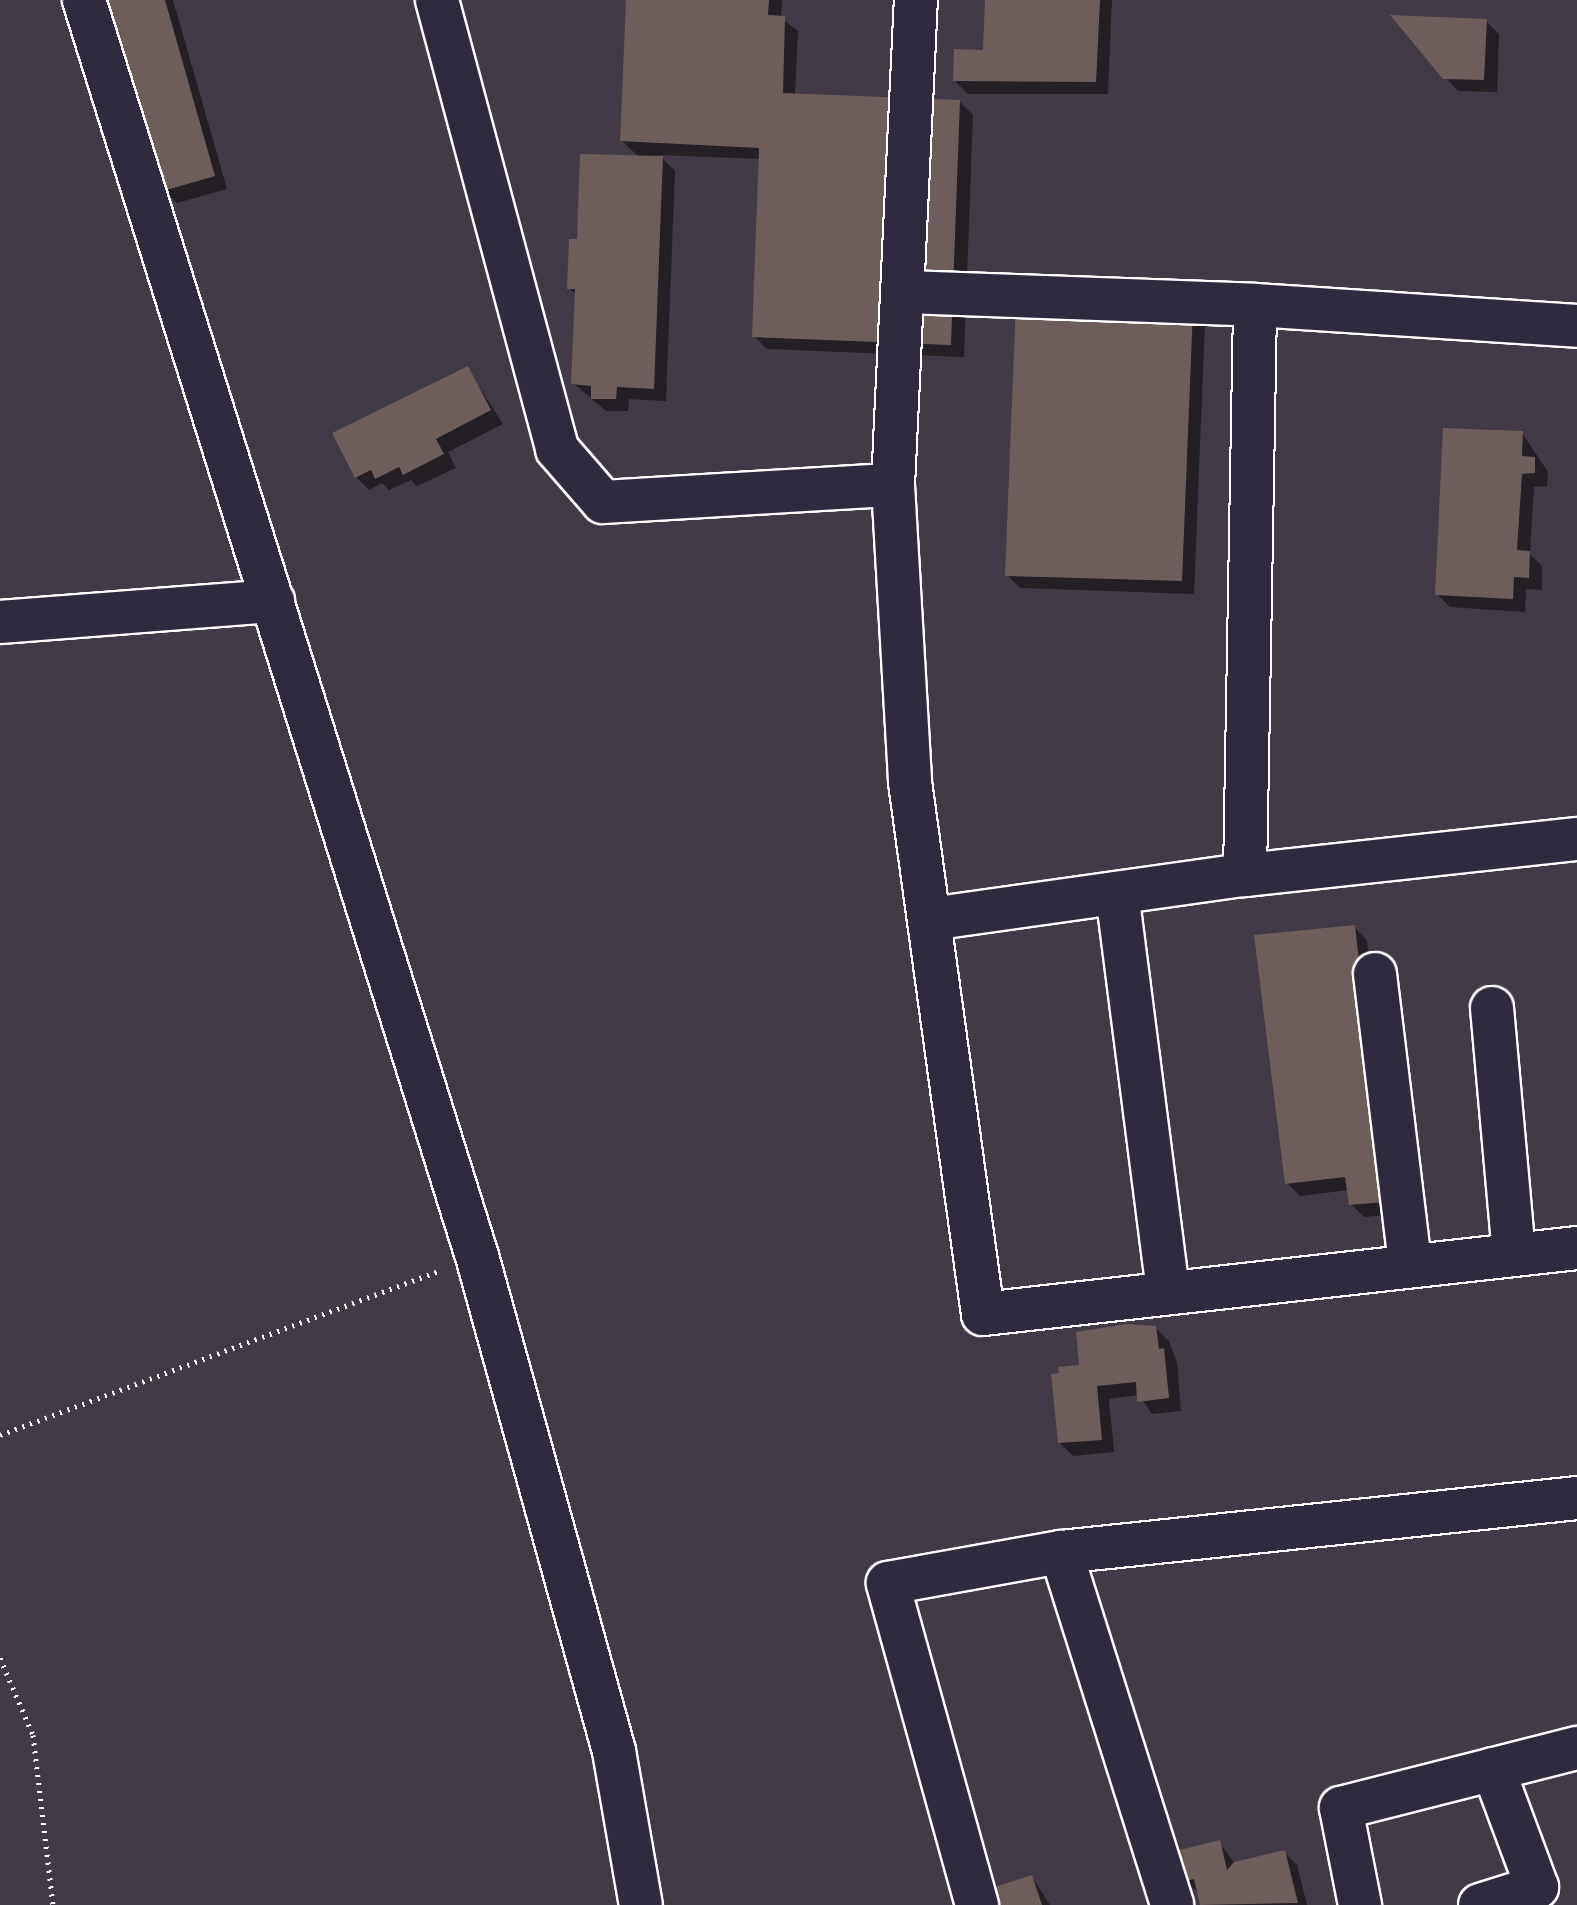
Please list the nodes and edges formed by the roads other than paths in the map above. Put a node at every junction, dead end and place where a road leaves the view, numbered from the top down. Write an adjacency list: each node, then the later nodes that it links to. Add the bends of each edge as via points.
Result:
1 (84, 0): 8 (street)
2 (437, 0): 7 (street, via 557,449 603,502)
3 (916, 0): 4 (street)
4 (906, 292): 5 (street); 7 (street)
5 (1255, 305): 6 (street); 11 (street)
6 (1577, 326)
7 (893, 485): 13 (street, via 910,782)
8 (273, 601): 9 (street); 24 (street, via 477,1256 614,1751)
9 (0, 622)
10 (1577, 839): 11 (street)
11 (1245, 875): 12 (street)
12 (1117, 893): 13 (street); 19 (street)
13 (930, 919): 19 (street, via 983,1314)
14 (1375, 974): 18 (street)
15 (1492, 1008): 17 (street)
16 (1577, 1248): 17 (street)
17 (1514, 1254): 18 (street)
18 (1410, 1265): 19 (street)
19 (1168, 1290)
20 (1577, 1498): 21 (street)
21 (1061, 1552): 25 (street, via 888,1583); 26 (street)
22 (1577, 1748): 23 (street)
23 (1493, 1769): 27 (street, via 1341,1808); 28 (street, via 1537,1887)
24 (641, 1905)
25 (977, 1905)
26 (1172, 1905)
27 (1360, 1905)
28 (1480, 1905)

